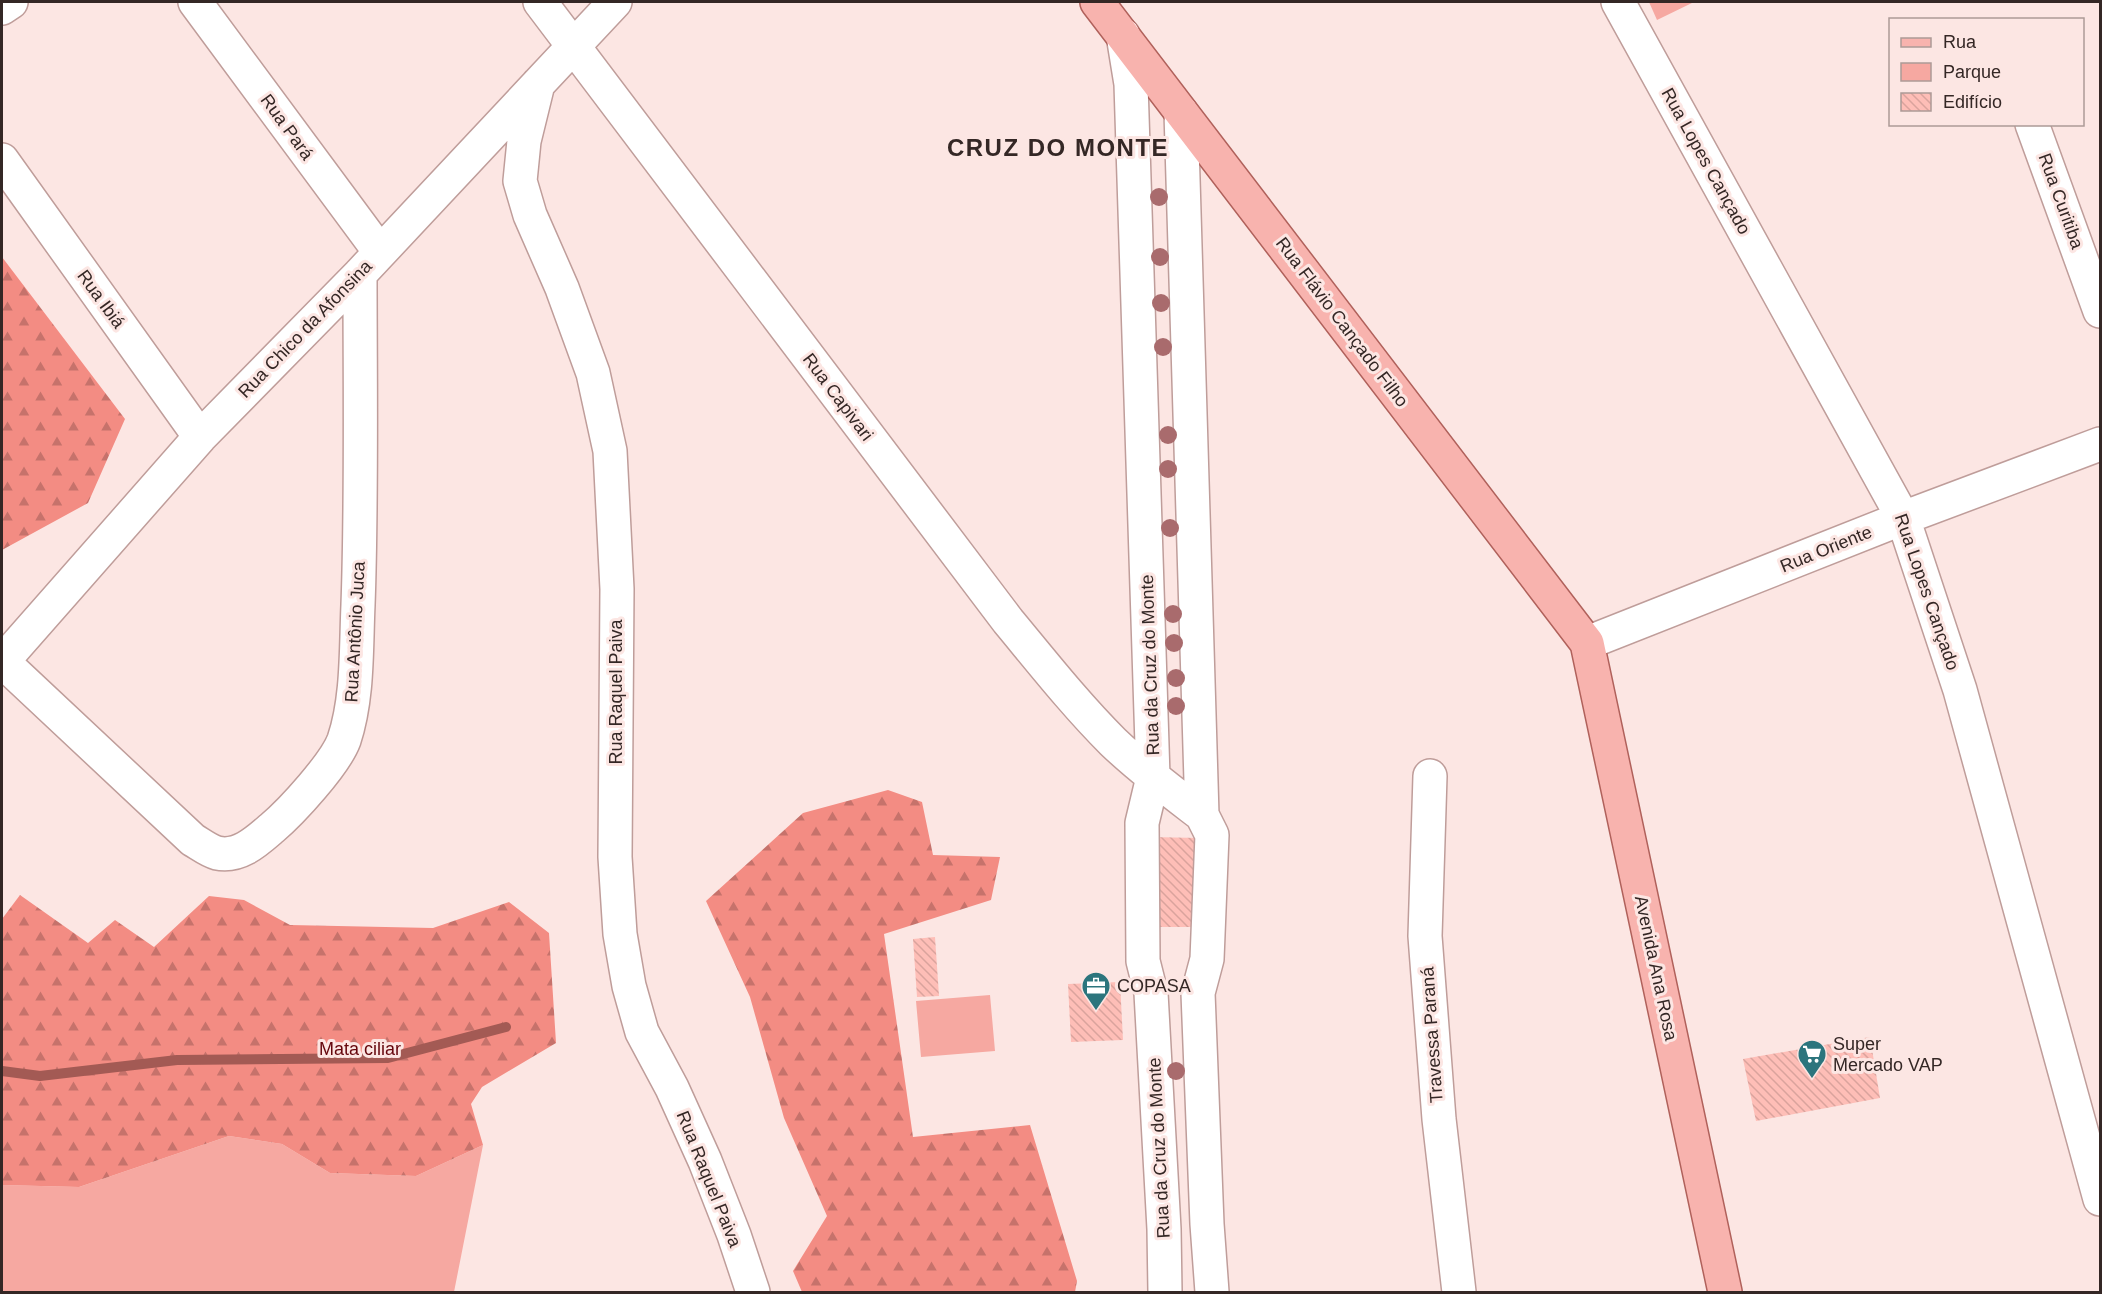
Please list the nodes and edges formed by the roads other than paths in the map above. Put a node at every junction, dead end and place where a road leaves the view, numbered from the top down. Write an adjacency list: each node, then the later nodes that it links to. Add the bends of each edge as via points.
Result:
1 (11, 2): 7 (street)
2 (195, 2): 14 (street, Rua Pará)
3 (540, 2): 9 (street, Rua Capivari)
4 (615, 2): 9 (street, Rua Chico da Afonsina)
5 (1097, 2): 8 (main road, Rua Flávio Cançado Filho)
6 (1618, 2): 18 (street, Rua Lopes Cançado)
7 (2, 8)
8 (1123, 35): 11 (main road, Rua Flávio Cançado Filho); 22 (street, Rua da Cruz do Monte, via 1131,84)
9 (572, 45): 10 (street, Rua Chico da Afonsina); 22 (street, Rua Capivari, via 1008,621 1066,693)
10 (538, 84): 14 (street, Rua Chico da Afonsina); 25 (street, Rua Raquel Paiva, via 524,141 520,181 593,373 610,451 617,589 615,857 620,934 629,986 642,1032 705,1161)
11 (1181, 112): 19 (main road, Rua Flávio Cançado Filho); 23 (street)
12 (2033, 126): 15 (street, Rua Curitiba)
13 (2, 160): 16 (street, Rua Ibiá)
14 (370, 263): 16 (street, Rua Chico da Afonsina); 20 (street, Rua Antônio Juca, via 352,699 343,742 330,766 279,822 252,845 232,854 215,853 193,840 156,807)
15 (2100, 311)
16 (200, 437): 20 (street, Rua Chico da Afonsina)
17 (2100, 444): 18 (street, Rua Oriente)
18 (1903, 518): 19 (street, Rua Oriente); 24 (street, Rua Lopes Cançado, via 1960,690)
19 (1587, 643): 29 (main road, Avenida Ana Rosa)
20 (2, 662)
21 (1430, 776): 28 (street, Travessa Paraná, via 1425,936 1439,1119)
22 (1153, 777): 23 (street, Rua Capivari); 26 (street, Rua da Cruz do Monte, via 1142,823 1143,961 1151,993)
23 (1202, 815): 27 (street, via 1212,835 1207,959 1198,993)
24 (2100, 1199)
25 (753, 1293)
26 (1165, 1293)
27 (1212, 1293)
28 (1459, 1293)
29 (1725, 1293)

